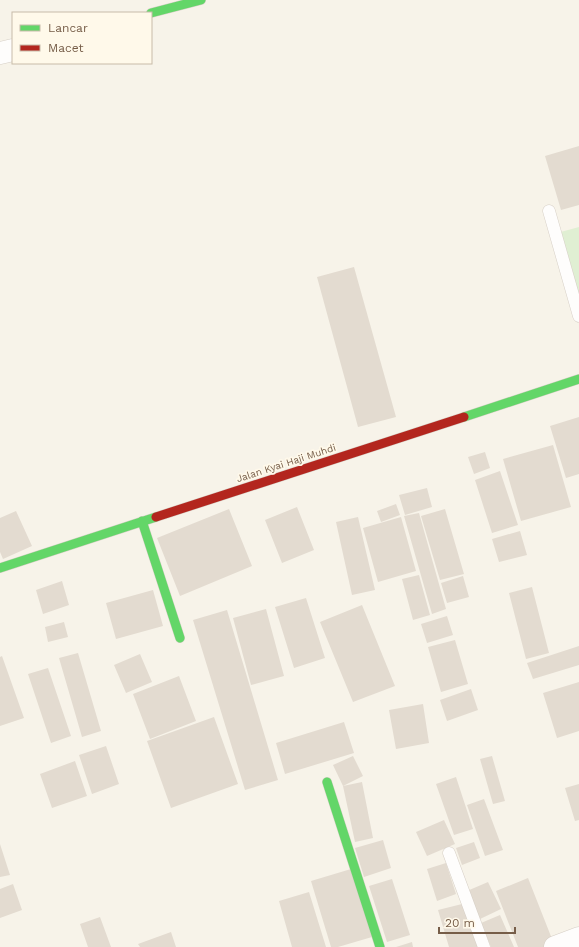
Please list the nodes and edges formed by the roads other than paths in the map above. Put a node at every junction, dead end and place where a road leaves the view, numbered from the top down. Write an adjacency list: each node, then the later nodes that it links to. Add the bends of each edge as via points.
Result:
1 (201, 0): 2 (street)
2 (152, 13)
3 (12, 50): 4 (street)
4 (0, 53)
5 (548, 211): 6 (lane)
6 (579, 316)
7 (579, 379): 8 (street, Jalan Kyai Haji Muhdi)
8 (142, 522): 9 (street, Jalan Kyai Haji Muhdi); 10 (street)
9 (0, 568)
10 (180, 638)
11 (327, 782): 14 (street)
12 (449, 853): 15 (lane)
13 (579, 938): 16 (street)
14 (380, 947)
15 (484, 947)
16 (555, 947)

